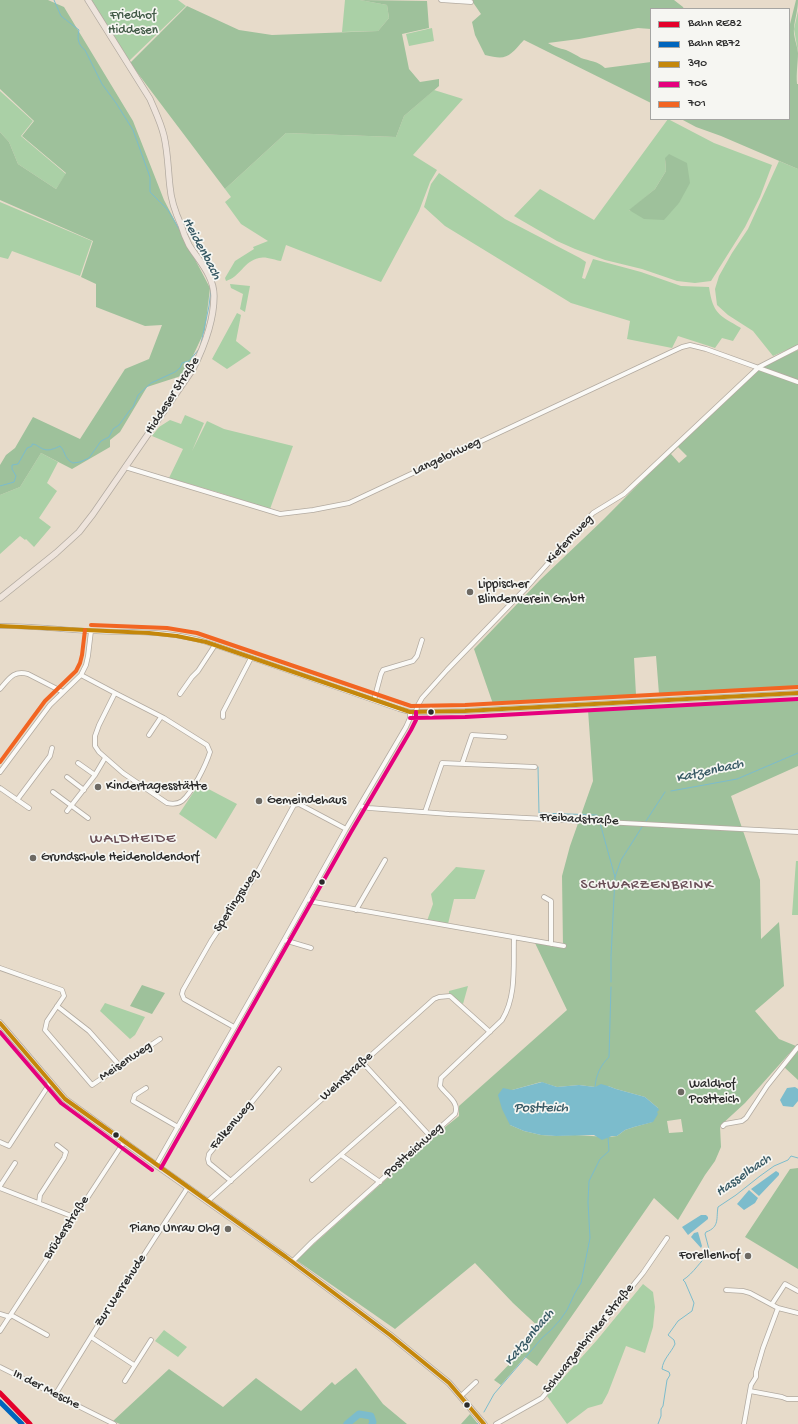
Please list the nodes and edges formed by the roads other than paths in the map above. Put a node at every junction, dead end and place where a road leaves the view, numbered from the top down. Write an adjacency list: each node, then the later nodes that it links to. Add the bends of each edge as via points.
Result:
1 (88, 0): 7 (main road, Hiddeser Straße, via 150,99 164,135 170,189 178,219 190,245 208,273 214,296 208,333 198,360)
2 (442, 0): 3 (street)
3 (471, 2)
4 (798, 347): 5 (street, Kiefernweg)
5 (759, 367): 6 (street, Langelohweg); 7 (street, Langelohweg, via 690,345 682,347 349,503 314,510 280,514); 22 (street, Kiefernweg, via 624,494 594,513 422,698)
6 (798, 382)
7 (126, 467): 8 (main road, Hiddeser Straße, via 79,532)
8 (0, 598)
9 (0, 626): 10 (street)
10 (91, 631): 12 (street, via 167,634); 14 (street, via 89,655)
11 (422, 640): 20 (street, via 417,656 412,661 383,670)
12 (215, 645): 13 (street); 19 (street)
13 (251, 658): 20 (street); 24 (street, via 223,712)
14 (81, 675): 16 (street); 17 (street)
15 (0, 689): 16 (street, via 11,676 21,672)
16 (63, 692): 32 (street, via 50,705)
17 (115, 693): 23 (street); 28 (street, via 95,736 95,746)
18 (798, 693): 22 (street)
19 (180, 694)
20 (374, 700): 21 (street)
21 (410, 712): 22 (street); 40 (street, via 410,718)
22 (416, 712)
23 (161, 717): 25 (street); 28 (street, via 207,745 210,752 196,782 181,802 167,803)
24 (223, 717)
25 (149, 735)
26 (505, 737): 30 (street, via 472,735)
27 (52, 748): 38 (street, via 50,756)
28 (105, 758): 33 (street)
29 (78, 763): 33 (street)
30 (462, 764): 31 (street); 43 (street, via 442,763)
31 (535, 767)
32 (0, 772)
33 (95, 775): 36 (street)
34 (66, 777): 36 (street)
35 (0, 788): 38 (street)
36 (84, 790): 39 (street)
37 (53, 792): 39 (street)
38 (18, 800): 41 (street)
39 (71, 806): 42 (street); 44 (street)
40 (360, 806): 43 (street, Freibadstraße); 45 (street)
41 (29, 808)
42 (67, 810)
43 (424, 812): 46 (street, Freibadstraße)
44 (88, 818)
45 (346, 829): 49 (street); 59 (street, Sperlingsweg, via 299,804 294,805 256,875 211,941 183,990 184,999)
46 (798, 832)
47 (385, 860): 50 (street)
48 (544, 897): 53 (street, via 551,901)
49 (307, 900): 50 (street); 52 (street)
50 (356, 910): 51 (street)
51 (514, 938): 53 (street); 60 (street, Postteichweg, via 510,1002 502,1020)
52 (284, 940): 55 (street); 59 (street)
53 (551, 944): 54 (street)
54 (564, 946)
55 (310, 948)
56 (0, 968): 57 (street, via 62,990 64,996)
57 (58, 1006): 64 (street, via 89,1031); 64 (street, Meisenweg, via 47,1021 45,1030 92,1085)
58 (0, 1023): 66 (main road)
59 (234, 1027): 70 (street)
60 (490, 1032): 63 (street, Wehrstraße, via 450,996 439,997 430,1002); 71 (street, Postteichweg, via 441,1078 440,1086 456,1104 456,1111)
61 (160, 1039): 64 (street, Meisenweg)
62 (798, 1048): 69 (street, via 767,1086 746,1118)
63 (363, 1063): 68 (street); 79 (street, Wehrstraße)
64 (120, 1066)
65 (279, 1069): 79 (street, Falkenweg, via 209,1154 209,1163)
66 (50, 1084): 72 (street, via 9,1146); 73 (main road, via 71,1104)
67 (146, 1088): 70 (street, via 135,1095 133,1101)
68 (400, 1103): 71 (street); 75 (street)
69 (723, 1126)
70 (178, 1127): 77 (street)
71 (430, 1136): 80 (street, Postteichweg)
72 (0, 1142)
73 (124, 1142): 77 (main road); 85 (street, Brüderstraße)
74 (57, 1145): 84 (street, via 66,1152 40,1195)
75 (342, 1155): 78 (street, via 336,1157); 80 (street)
76 (15, 1163): 81 (street)
77 (156, 1165): 82 (main road)
78 (312, 1180)
79 (231, 1181): 83 (street, Wehrstraße)
80 (380, 1182): 87 (street, Postteichweg)
81 (0, 1187): 84 (street)
82 (188, 1187): 83 (main road); 97 (street, Zur Werrehude)
83 (208, 1201): 87 (main road)
84 (39, 1203): 85 (street)
85 (74, 1217): 94 (street, Brüderstraße)
86 (667, 1238): 109 (street, Schwarzenbrinker Straße, via 643,1273 542,1398)
87 (292, 1262): 105 (main road, via 438,1373)
88 (726, 1290): 90 (street, via 750,1293)
89 (798, 1291): 90 (street, via 785,1284)
90 (772, 1304): 91 (street)
91 (778, 1308): 93 (street); 103 (street)
92 (0, 1314): 94 (street)
93 (798, 1314)
94 (10, 1316): 95 (street, Brüderstraße); 96 (street)
95 (0, 1331)
96 (47, 1335)
97 (91, 1337): 99 (street); 104 (street, Zur Werrehude)
98 (151, 1340): 99 (street)
99 (134, 1365): 101 (street)
100 (0, 1367): 104 (street, In der Mesche)
101 (125, 1381)
102 (476, 1382): 105 (street)
103 (750, 1391): 106 (street); 110 (street)
104 (55, 1395): 107 (street, In der Mesche)
105 (461, 1396): 108 (main road)
106 (798, 1399)
107 (114, 1424)
108 (484, 1424)
109 (496, 1424)
110 (744, 1424)

